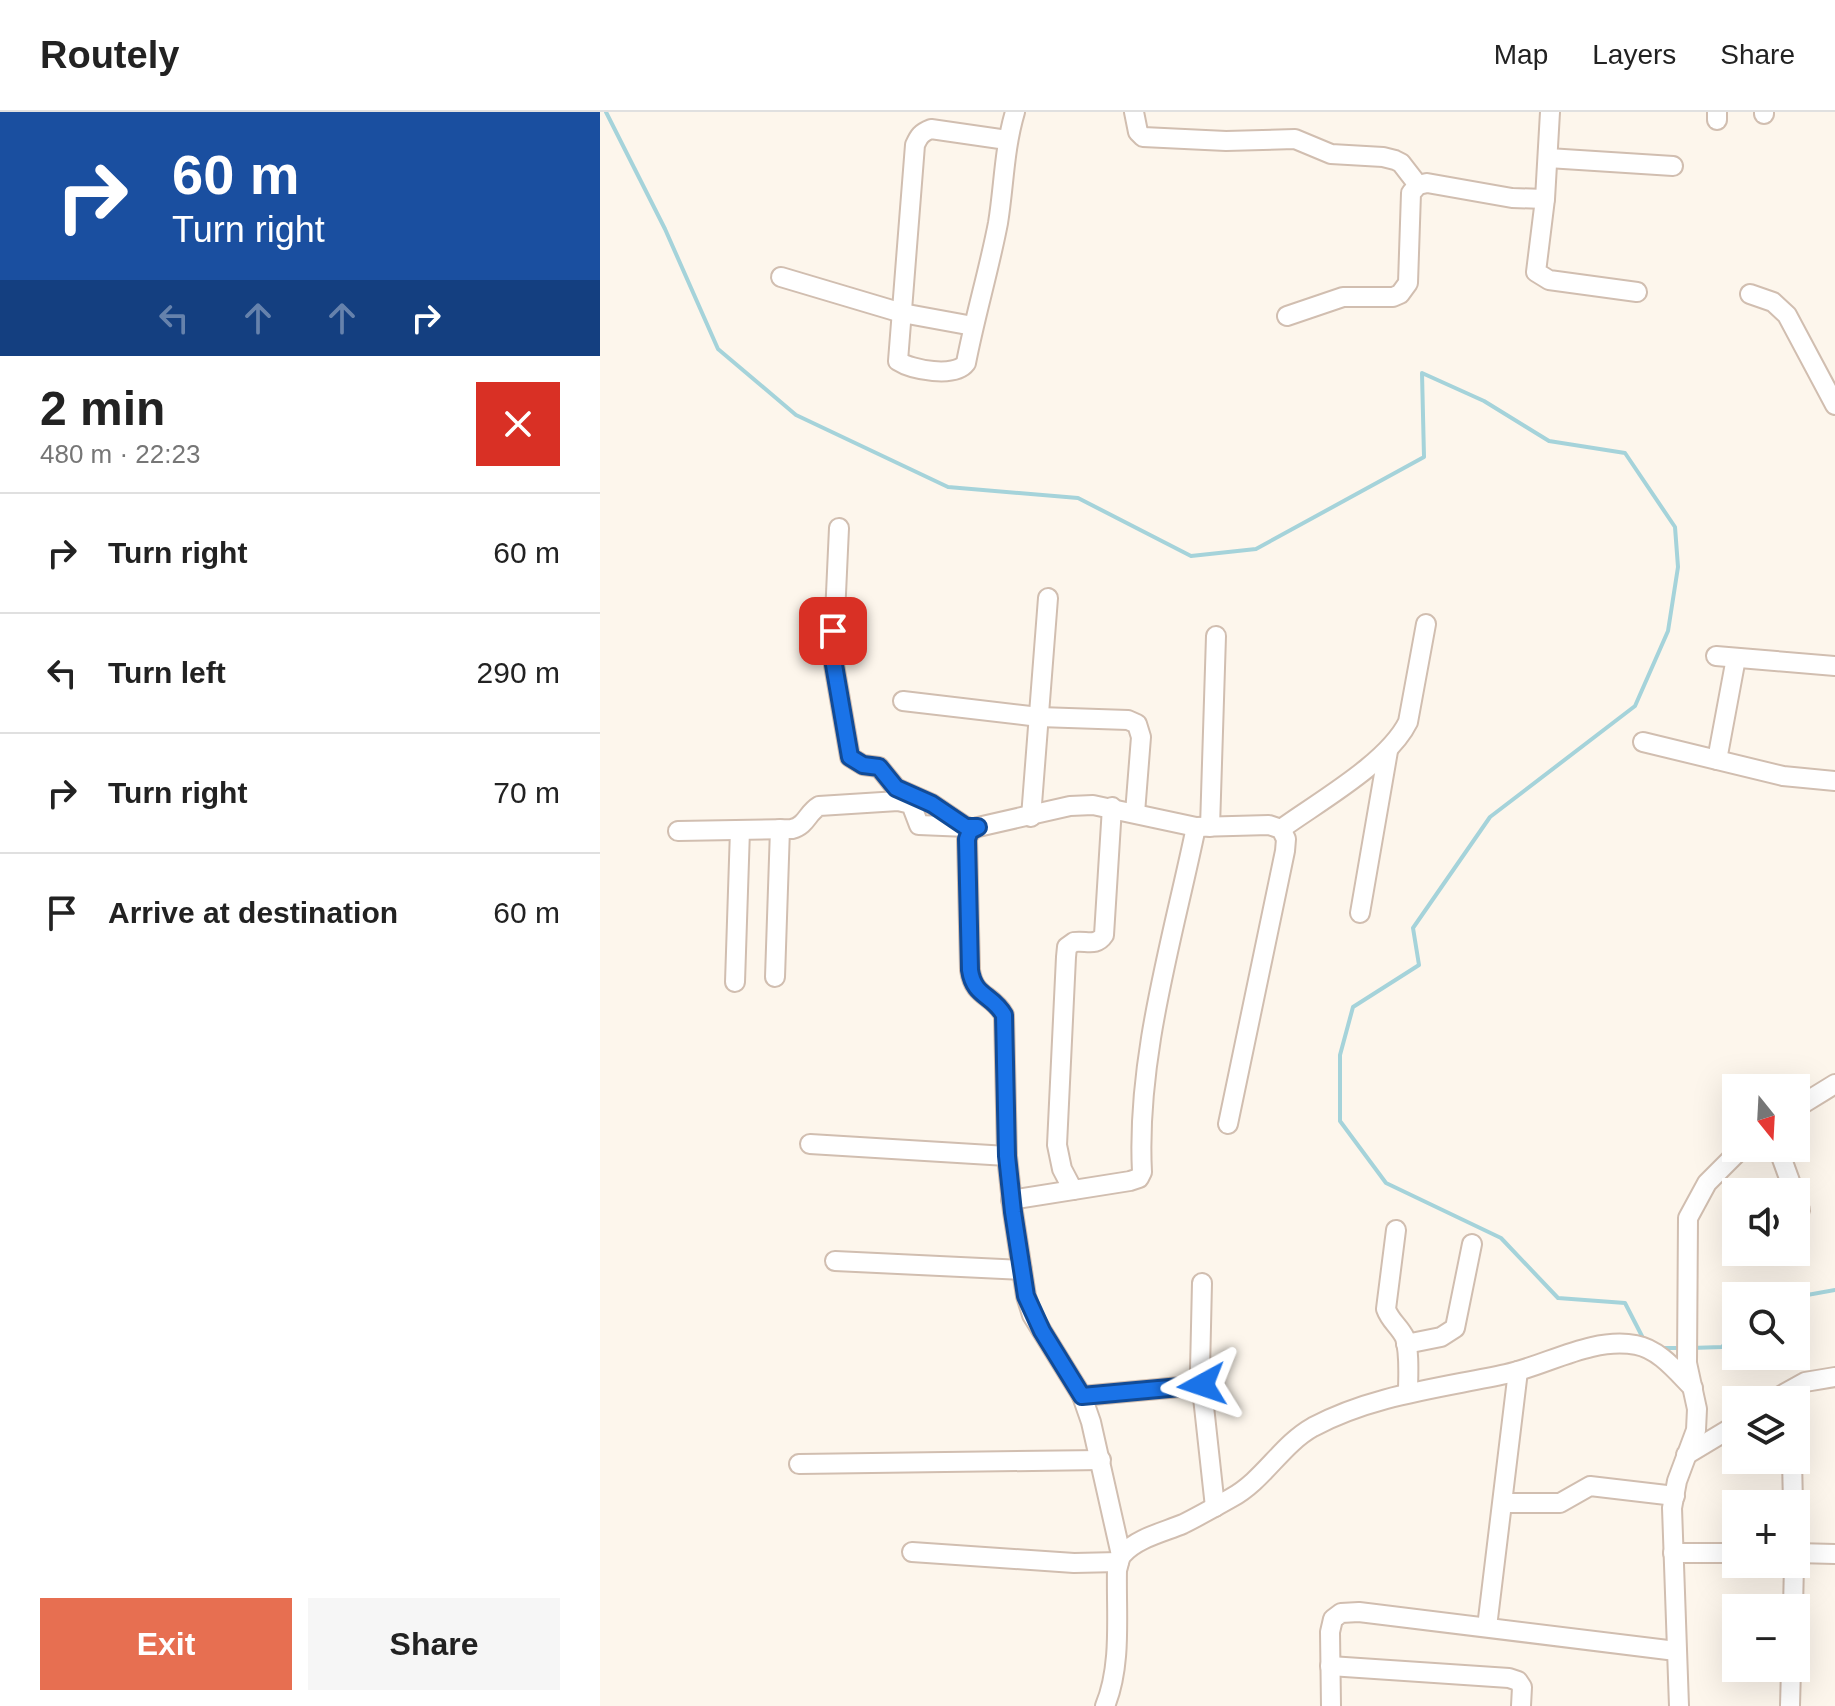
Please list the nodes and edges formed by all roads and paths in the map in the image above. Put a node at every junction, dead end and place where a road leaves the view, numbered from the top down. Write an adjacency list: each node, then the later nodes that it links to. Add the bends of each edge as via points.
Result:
1 (1015, 112): 4 (street)
2 (1134, 112): 7 (street, via 1143,137 1295,139 1331,154 1395,160)
3 (1550, 112): 5 (street)
4 (1007, 140): 12 (street, via 931,129 918,138); 14 (street, via 998,219)
5 (1548, 158): 6 (street); 8 (street)
6 (1673, 166)
7 (1418, 185): 8 (street); 13 (street, via 1411,193 1405,290 1393,297 1343,297)
8 (1545, 199): 10 (street, via 1536,272 1549,280)
9 (781, 277): 12 (street)
10 (1637, 292)
11 (1750, 294): 15 (street, via 1773,302 1787,315)
12 (902, 313): 14 (street); 14 (street, via 898,361 905,365 961,370)
13 (1287, 316)
14 (973, 326)
15 (1835, 405)
16 (839, 528): 32 (street, via 833,659 850,757 879,767 896,788)
17 (1048, 598): 24 (street)
18 (1426, 624): 26 (street, via 1408,722)
19 (1216, 636): 33 (street)
20 (1716, 656): 21 (street)
21 (1736, 658): 22 (street); 27 (street)
22 (1835, 666)
23 (903, 701): 24 (street)
24 (1039, 717): 30 (street, via 1137,724 1141,737); 31 (street)
25 (1643, 742): 27 (street)
26 (1388, 751): 35 (street); 38 (street)
27 (1717, 760): 28 (street, via 1783,776)
28 (1835, 777)
29 (1112, 807): 30 (street); 31 (street, via 1070,806); 47 (street, via 1104,935 1100,941 1067,947 1057,1145)
30 (1135, 813): 33 (street)
31 (1031, 817): 32 (street)
32 (972, 827): 34 (street, via 919,825 911,804 898,801 819,806 800,827); 45 (street, via 967,839 970,970 978,992 997,1003 1004,1015)
33 (1203, 827): 35 (street); 47 (street, via 1148,1054 1140,1116 1142,1172 1130,1181)
34 (780, 829): 36 (street); 39 (street)
35 (1281, 829): 43 (street, via 1285,851)
36 (740, 830): 37 (street); 40 (street)
37 (678, 831)
38 (1360, 913)
39 (775, 977)
40 (735, 982)
41 (1835, 1084): 42 (street)
42 (1810, 1099)
43 (1228, 1124)
44 (810, 1144): 45 (street)
45 (1007, 1156): 48 (street)
46 (1728, 1162): 59 (street, via 1707,1183 1688,1218 1687,1363)
47 (1073, 1190): 48 (street)
48 (1011, 1200): 52 (street)
49 (1396, 1230): 54 (street, via 1386,1309)
50 (1472, 1244): 54 (street, via 1455,1328 1441,1337)
51 (835, 1261): 52 (street)
52 (1022, 1270): 61 (street, via 1032,1315)
53 (1202, 1283): 57 (street)
54 (1406, 1344): 60 (street)
55 (1518, 1371): 59 (street, via 1586,1349 1637,1345 1656,1353); 60 (street); 67 (street)
56 (1835, 1377): 58 (street)
57 (1202, 1385): 61 (street); 68 (street)
58 (1800, 1386)
59 (1693, 1388): 63 (street, via 1696,1430)
60 (1408, 1393): 68 (street, via 1312,1428 1249,1488)
61 (1082, 1396): 64 (street)
62 (1722, 1433): 63 (street)
63 (1686, 1455): 66 (street)
64 (1101, 1460): 65 (street); 74 (street)
65 (799, 1464)
66 (1675, 1496): 67 (street, via 1590,1486 1560,1503); 70 (street)
67 (1503, 1503): 75 (street)
68 (1215, 1507): 74 (street, via 1134,1545)
69 (912, 1552): 74 (street, via 1074,1563)
70 (1673, 1553): 71 (street); 76 (street)
71 (1722, 1553)
72 (1810, 1553): 73 (street)
73 (1835, 1554)
74 (1120, 1559): 79 (street, via 1115,1664)
75 (1487, 1627): 76 (street); 77 (street, via 1341,1613 1330,1632)
76 (1676, 1651): 82 (street)
77 (1330, 1666): 80 (street); 81 (street, via 1509,1678 1522,1687)
78 (1791, 1682): 83 (street)
79 (1105, 1706)
80 (1331, 1706)
81 (1521, 1706)
82 (1679, 1706)
83 (1790, 1706)

